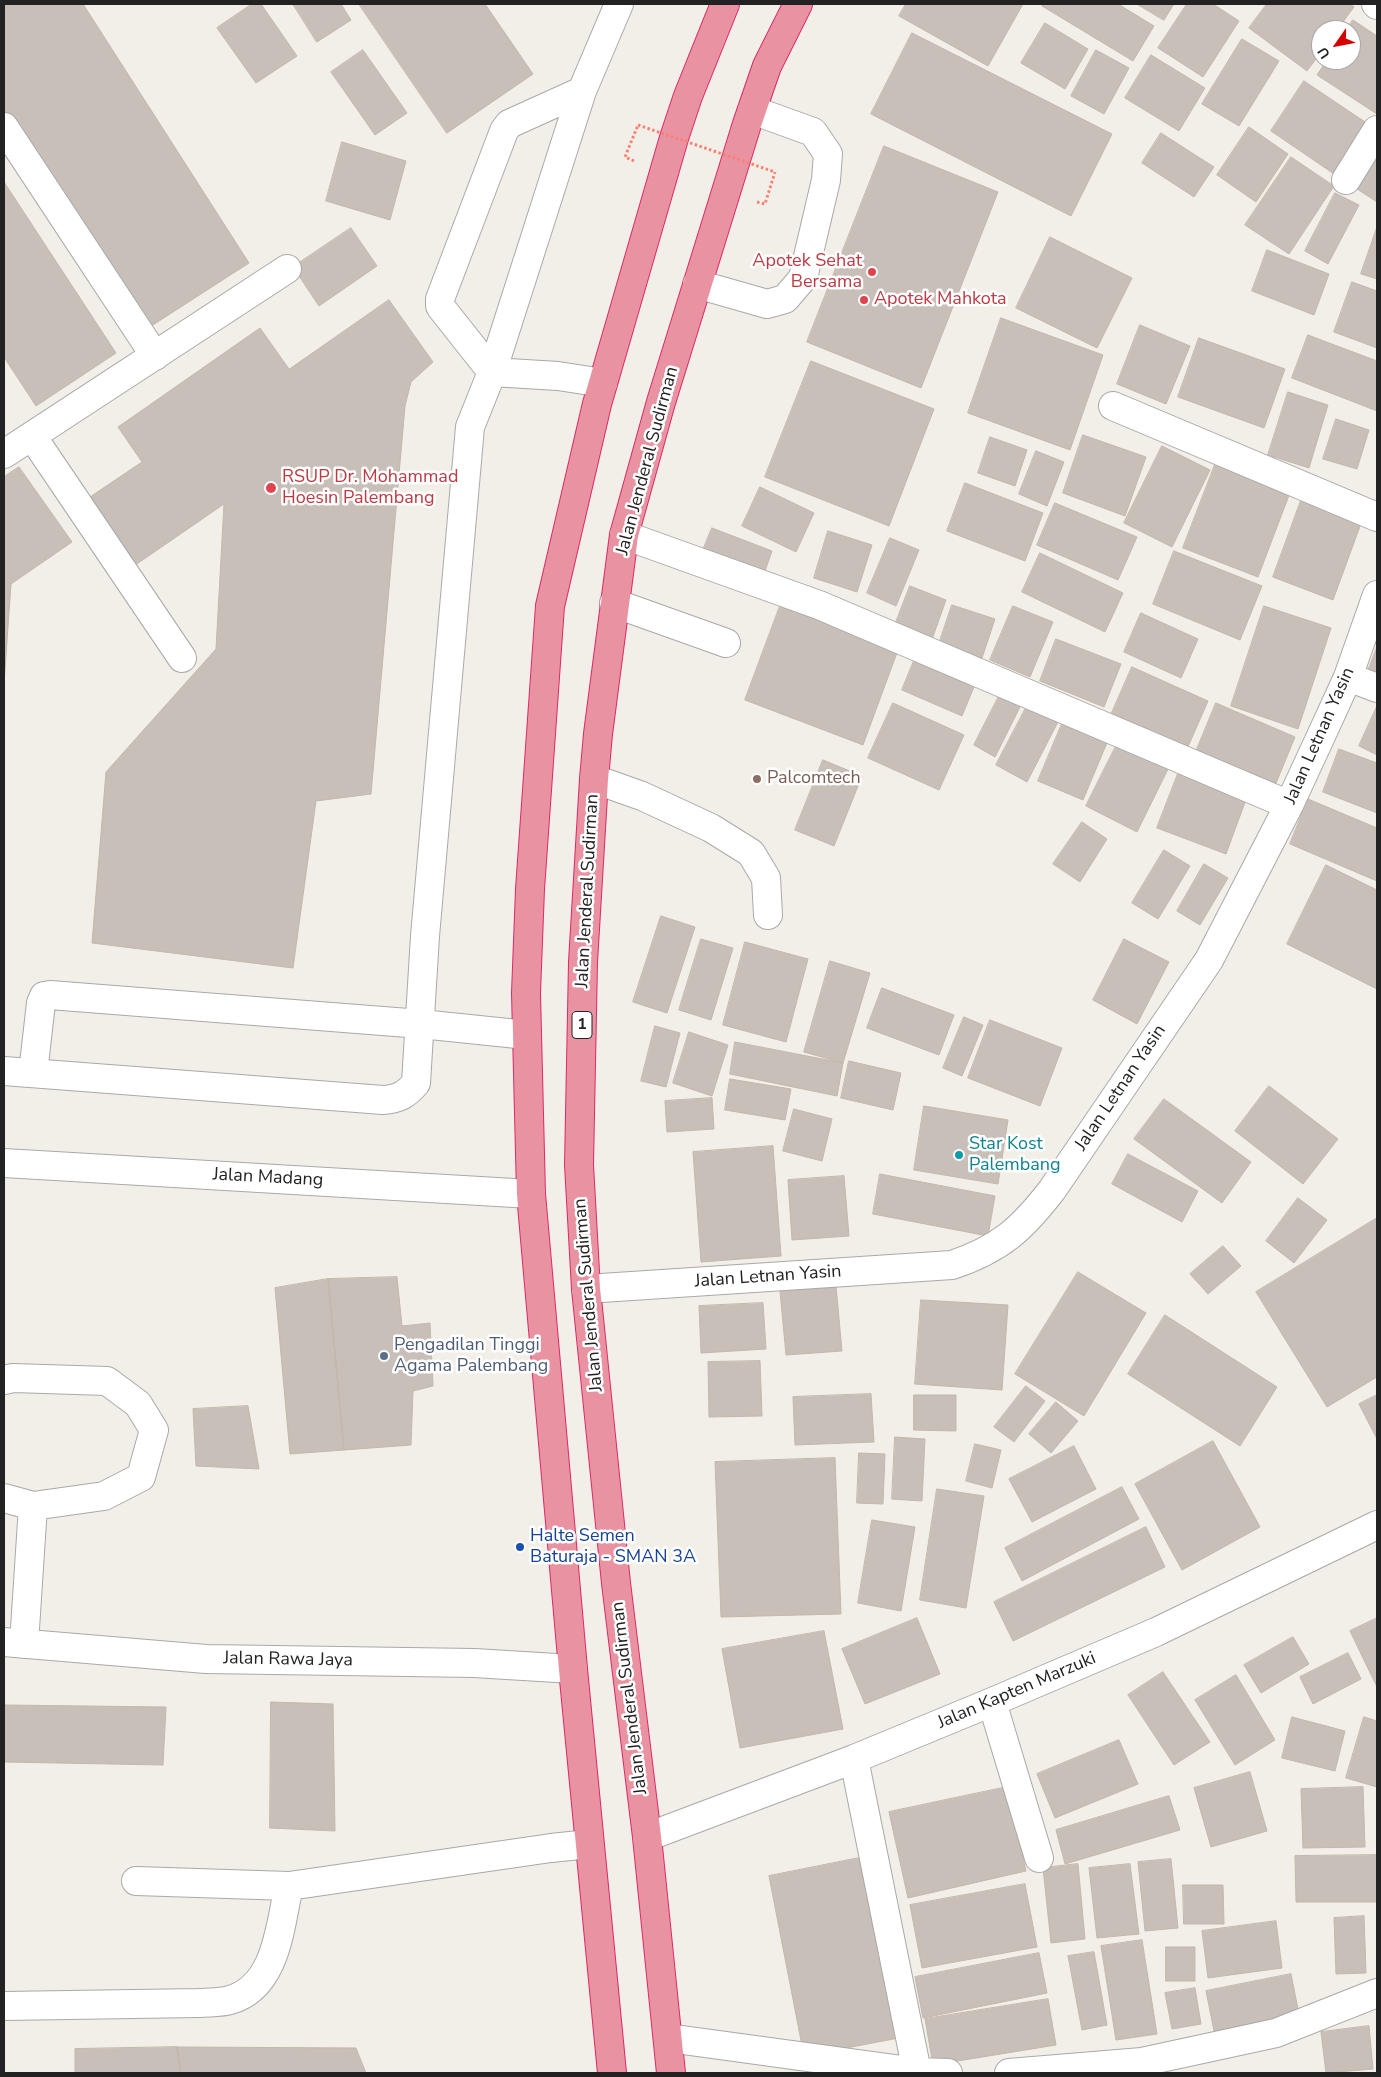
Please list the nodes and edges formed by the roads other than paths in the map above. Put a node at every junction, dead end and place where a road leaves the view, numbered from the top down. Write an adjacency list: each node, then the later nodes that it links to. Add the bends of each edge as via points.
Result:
1 (725, 4): 13 (highway, via 674,138)
2 (798, 4): 5 (highway, Jalan Jenderal Sudirman / 1, via 767,66)
3 (613, 9): 4 (street)
4 (582, 91): 12 (street); 12 (street, via 509,124 504,131 440,299 440,306)
5 (752, 110): 10 (highway, Jalan Jenderal Sudirman / 1); 10 (street, via 813,132 828,154 826,180 802,278 785,299 767,304)
6 (4, 127): 11 (street)
7 (1377, 130): 8 (street)
8 (1346, 180)
9 (287, 269): 11 (street)
10 (697, 284): 18 (highway, Jalan Jenderal Sudirman / 1)
11 (155, 356): 15 (street)
12 (492, 372): 13 (street); 28 (street, via 470,427 425,936)
13 (603, 382): 29 (highway, via 550,606 530,889)
14 (1112, 406): 17 (street)
15 (32, 436): 16 (street); 22 (street)
16 (4, 454)
17 (1377, 517)
18 (624, 535): 20 (highway, Jalan Jenderal Sudirman / 1); 26 (street, via 836,612)
19 (1377, 595): 23 (street, Jalan Letnan Yasin)
20 (614, 603): 21 (street); 25 (highway, Jalan Jenderal Sudirman / 1)
21 (726, 643)
22 (182, 658)
23 (1348, 677): 24 (street); 26 (street, Jalan Letnan Yasin)
24 (1377, 688)
25 (594, 779): 27 (street, via 642,796 711,828 751,853 766,878); 34 (highway, Jalan Jenderal Sudirman / 1, via 583,962 579,1155)
26 (1289, 805): 34 (street, Jalan Letnan Yasin, via 1209,960 1052,1190 1037,1210 996,1246 952,1265)
27 (768, 915)
28 (421, 1024): 29 (street); 31 (street, via 416,1083 397,1100); 31 (street, via 50,995 44,996 41,1003)
29 (527, 1035): 33 (highway)
30 (4, 1071): 31 (street)
31 (33, 1073)
32 (4, 1163): 33 (street, Jalan Madang)
33 (531, 1194): 40 (highway)
34 (586, 1289): 43 (highway, Jalan Jenderal Sudirman / 1, via 616,1582)
35 (4, 1380): 37 (street, via 107,1381 138,1404 154,1430 141,1477 104,1496)
36 (4, 1498): 37 (street)
37 (34, 1506): 39 (street)
38 (1377, 1525): 41 (street, Jalan Kapten Marzuki, via 1156,1632)
39 (14, 1643): 40 (street, Jalan Rawa Jaya, via 206,1659 474,1663)
40 (573, 1669): 44 (highway)
41 (992, 1702): 42 (street, Jalan Kapten Marzuki); 45 (street)
42 (854, 1759): 43 (street, Jalan Kapten Marzuki); 51 (street)
43 (647, 1837): 50 (highway, Jalan Jenderal Sudirman / 1)
44 (590, 1844): 47 (street); 52 (highway)
45 (1039, 1858)
46 (136, 1881): 47 (street)
47 (289, 1886): 49 (street, via 272,1960 264,1976 249,1991 230,2000)
48 (1377, 1993): 55 (street, via 1276,2034 1142,2062)
49 (4, 2006)
50 (668, 2038): 51 (street); 53 (highway, Jalan Jenderal Sudirman / 1)
51 (918, 2072): 54 (street)
52 (612, 2073)
53 (671, 2073)
54 (948, 2073)
55 (1009, 2073)

